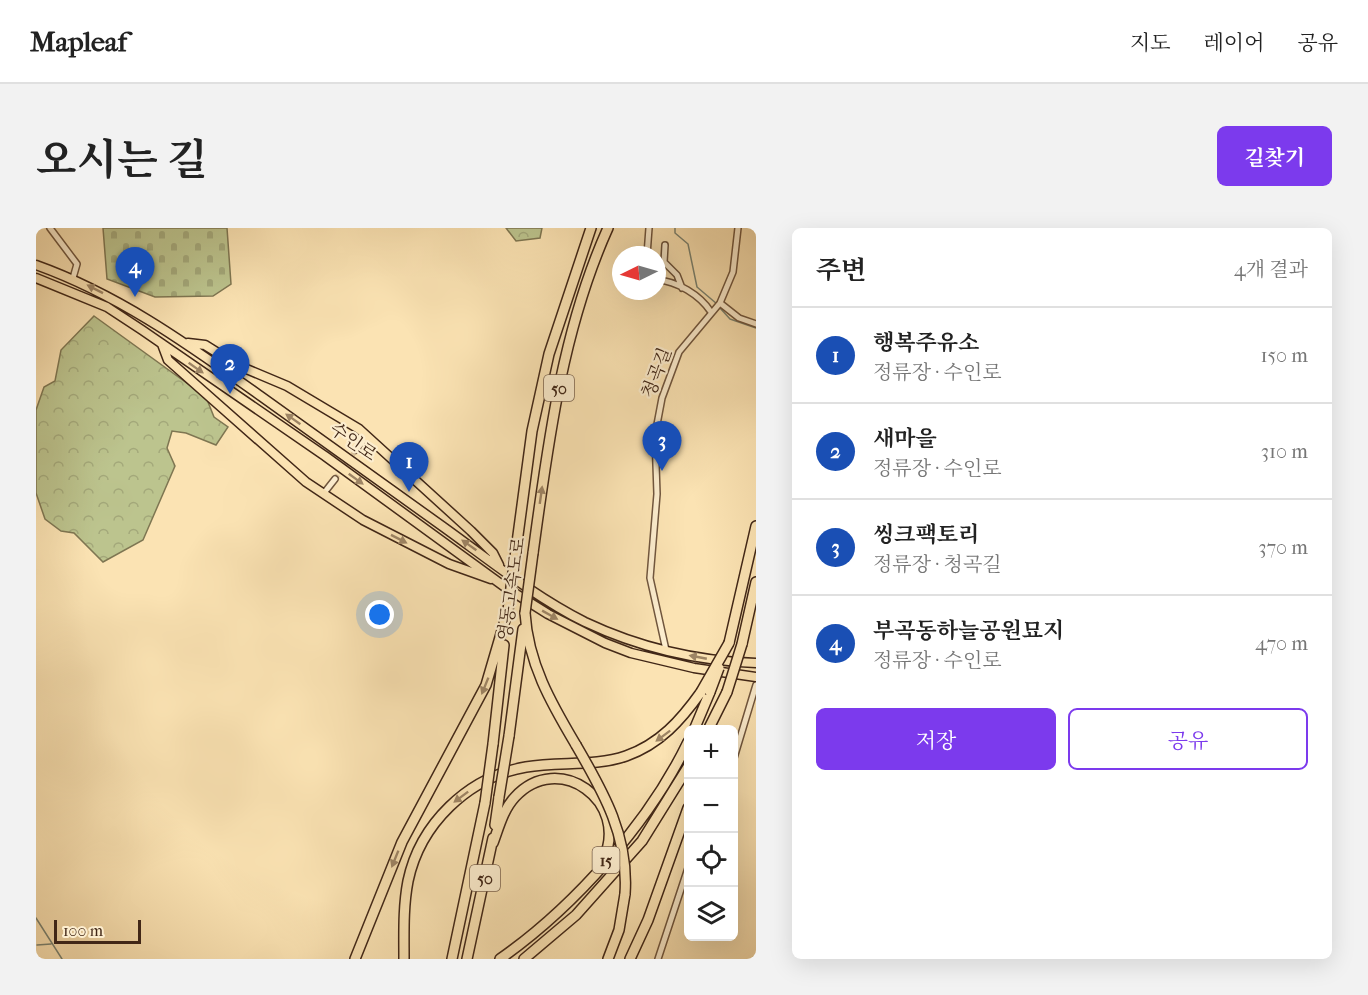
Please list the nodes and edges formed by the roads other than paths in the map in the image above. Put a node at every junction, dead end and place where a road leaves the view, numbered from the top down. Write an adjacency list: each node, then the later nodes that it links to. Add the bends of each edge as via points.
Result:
1 (50, 228): 10 (street, via 77,264)
2 (591, 228): 26 (highway, 영동고속도로 / 50, bridge, via 549,354 532,431)
3 (608, 228): 27 (highway, 영동고속도로 / 50, one-way to 3, bridge, via 550,434 565,361 586,284)
4 (649, 228): 7 (street)
5 (738, 228): 13 (street, 청곡길, via 733,272)
6 (665, 245): 12 (street, via 664,262 677,275)
7 (648, 246)
8 (36, 265): 10 (main road, 수인로)
9 (36, 278): 17 (main road, 수인로, via 107,307)
10 (73, 278): 16 (main road, 수인로, one-way to 10)
11 (666, 281): 12 (street)
12 (682, 288): 14 (street, via 702,300)
13 (720, 303): 14 (street, 청곡길); 15 (street, via 739,318)
14 (711, 312): 28 (street, 청곡길, via 679,352 662,398 655,435 657,484 650,578)
15 (756, 324)
16 (187, 343): 18 (main road, via 205,345 237,365 287,386); 23 (main road, 수인로, one-way to 16)
17 (162, 344): 21 (main road, via 168,360 306,482); 24 (main road, 수인로, one-way to 24, via 326,456)
18 (367, 436): 19 (street); 23 (main road, via 471,531 493,553)
19 (356, 450)
20 (335, 479): 21 (street)
21 (324, 493): 24 (main road, one-way to 24, via 363,520 449,564)
22 (756, 526): 32 (highway, bridge, via 729,643)
23 (499, 566): 28 (main road, 수인로, via 586,622)
24 (495, 580): 30 (main road, 수인로, one-way to 30, via 548,614 605,643 694,668)
25 (756, 582): 33 (highway, bridge)
26 (508, 610): 45 (highway, one-way to 45, via 486,685 402,842); 47 (highway, 영동고속도로 / 50, bridge, via 485,803)
27 (525, 613): 41 (highway, 영동고속도로 / 50, bridge); 50 (highway, bridge, via 537,672 603,791 618,826 625,856 625,894 619,930)
28 (666, 650): 29 (main road, 수인로, one-way to 28)
29 (756, 663)
30 (756, 677)
31 (756, 685): 37 (street)
32 (706, 692): 34 (highway); 46 (highway, one-way to 46, via 673,728 636,752 605,761 512,770 483,782 447,808 427,833 409,880)
33 (726, 692): 35 (highway); 36 (highway)
34 (695, 725)
35 (710, 725)
36 (718, 725)
37 (738, 745)
38 (684, 749): 42 (highway, 15, via 635,830)
39 (684, 773): 49 (highway, 15, via 642,841 576,915)
40 (684, 819): 51 (highway)
41 (493, 843): 42 (highway, via 506,809 524,788 549,780 570,781 589,790 607,815 609,844); 44 (highway, 영동고속도로 / 50)
42 (598, 870): 48 (highway, 15, via 558,912)
43 (684, 880): 52 (street)
44 (467, 958)
45 (355, 959)
46 (404, 959)
47 (452, 959)
48 (500, 959)
49 (524, 959)
50 (608, 959)
51 (630, 959)
52 (658, 959)

